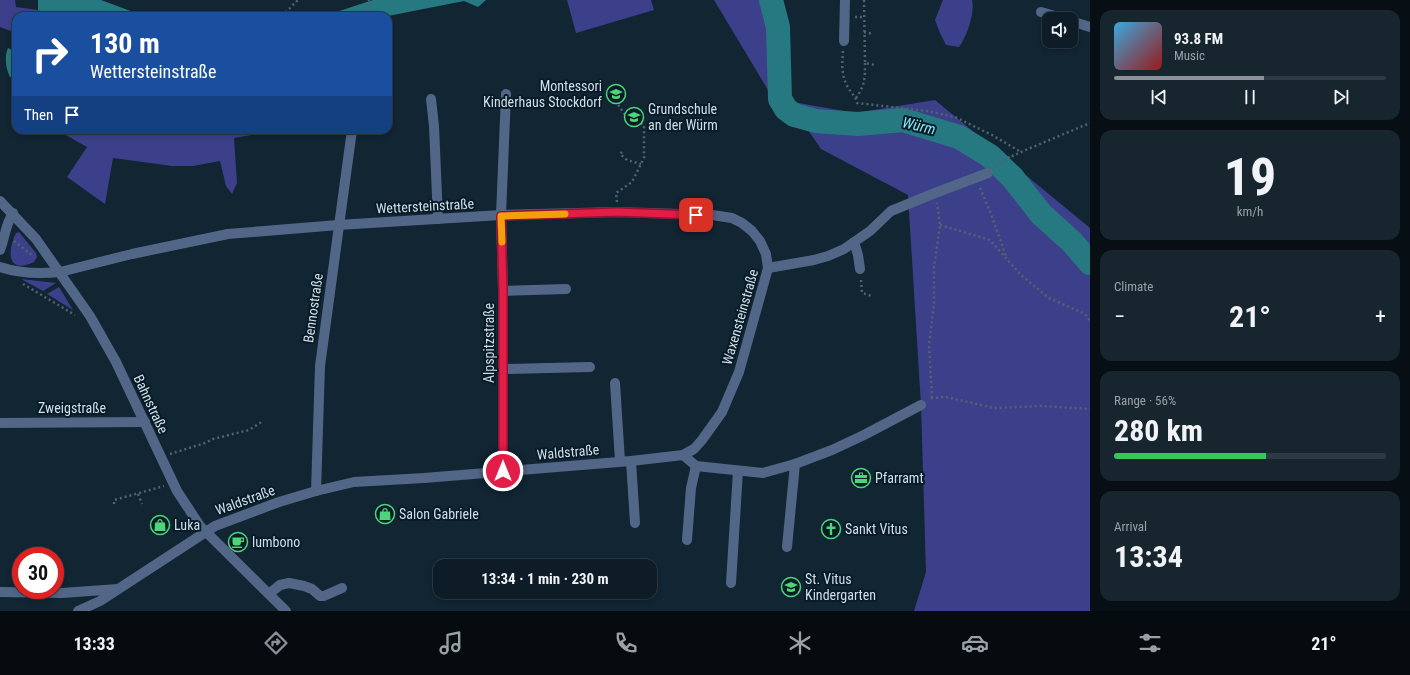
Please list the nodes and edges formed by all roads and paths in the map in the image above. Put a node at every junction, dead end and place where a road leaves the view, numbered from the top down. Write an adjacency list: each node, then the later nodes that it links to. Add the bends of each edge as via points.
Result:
1 (298, 0): 5 (path)
2 (369, 0): 6 (path)
3 (845, 0): 13 (street)
4 (864, 0): 8 (path)
5 (286, 12)
6 (368, 12)
7 (858, 17): 8 (path)
8 (864, 17): 11 (path)
9 (1078, 23): 10 (street)
10 (1090, 27)
11 (864, 32): 12 (path); 14 (path)
12 (873, 34)
13 (844, 41): 17 (path, via 843,78)
14 (865, 64): 15 (path); 17 (path, via 865,81)
15 (875, 65)
16 (506, 94): 31 (street, Alpspitzstraße)
17 (856, 98): 23 (path, via 858,103 955,117)
18 (431, 99): 32 (street)
19 (617, 103): 24 (path, via 625,115 644,124 644,158)
20 (1090, 123): 23 (path)
21 (351, 134): 33 (street, Bennostraße)
22 (622, 152): 24 (path, via 620,154 627,160)
23 (1021, 152): 25 (path, via 1012,155)
24 (640, 164): 28 (path, via 632,182 616,193)
25 (990, 172): 26 (street, Waxensteinstraße)
26 (976, 178): 35 (street, Waxensteinstraße, via 891,211); 37 (path)
27 (0, 201): 30 (street, Bahnstraße)
28 (617, 212): 31 (street, Wettersteinstraße); 39 (street, Wettersteinstraße, via 732,218 752,231 760,241 766,254)
29 (939, 212): 34 (path)
30 (12, 213): 36 (street); 42 (street, Bahnstraße, via 36,239)
31 (501, 216): 32 (street, Wettersteinstraße); 44 (street, Alpspitzstraße)
32 (438, 219): 33 (street, Wettersteinstraße)
33 (338, 225): 42 (street, Wettersteinstraße, via 228,234); 66 (street, Bennostraße, via 320,366)
34 (940, 225): 37 (path, via 990,240); 51 (path, via 934,267 934,304 929,346)
35 (854, 242): 39 (street, Waxensteinstraße, via 828,256); 40 (street)
36 (0, 250)
37 (1007, 258): 47 (path, via 1021,275 1049,298 1085,314)
38 (0, 267): 41 (street, Wettersteinstraße)
39 (768, 268): 57 (street, Waxensteinstraße, via 739,372 722,412 694,449)
40 (860, 269): 45 (path, via 862,293)
41 (11, 271): 42 (street, Wettersteinstraße); 46 (path, via 14,278 77,316)
42 (60, 272): 46 (street, Bahnstraße)
43 (566, 289): 44 (street)
44 (503, 291): 49 (street, Alpspitzstraße)
45 (872, 296)
46 (90, 316): 55 (street, Bahnstraße)
47 (1090, 322)
48 (590, 367): 49 (street)
49 (503, 369): 63 (street, Alpspitzstraße)
50 (615, 383): 59 (street)
51 (932, 398): 52 (path); 53 (path, via 946,397 994,408 1041,406)
52 (921, 405): 61 (street, via 832,450)
53 (1090, 409)
54 (263, 420): 58 (path, via 249,430 213,439)
55 (145, 422): 56 (street, Zweigstraße); 58 (street, Bahnstraße)
56 (0, 423)
57 (683, 455): 60 (street, Waldstraße); 62 (street)
58 (160, 458): 65 (street, Bahnstraße)
59 (620, 461): 60 (street, Waldstraße); 63 (street, Waldstraße)
60 (631, 461): 70 (street)
61 (795, 464): 64 (street, via 763,473); 73 (street)
62 (696, 466): 64 (street); 72 (street, via 691,488)
63 (503, 471): 66 (street, Waldstraße, via 354,482)
64 (738, 471): 74 (street)
65 (173, 483): 67 (path); 71 (street, Bahnstraße, via 194,518)
66 (316, 491): 71 (street, Waldstraße, via 230,519)
67 (138, 494): 68 (path, via 114,500); 69 (path)
68 (114, 504)
69 (142, 504)
70 (635, 522)
71 (206, 532): 76 (street, Waldstraße); 78 (street, Bahnstraße)
72 (687, 540)
73 (788, 547)
74 (731, 583)
75 (342, 588): 78 (street, via 320,596 312,589 289,583 280,585)
76 (118, 589): 77 (street, via 62,593); 79 (street, Waldstraße)
77 (0, 592)
78 (270, 593): 80 (street, Bahnstraße)
79 (78, 611)
80 (286, 611)

